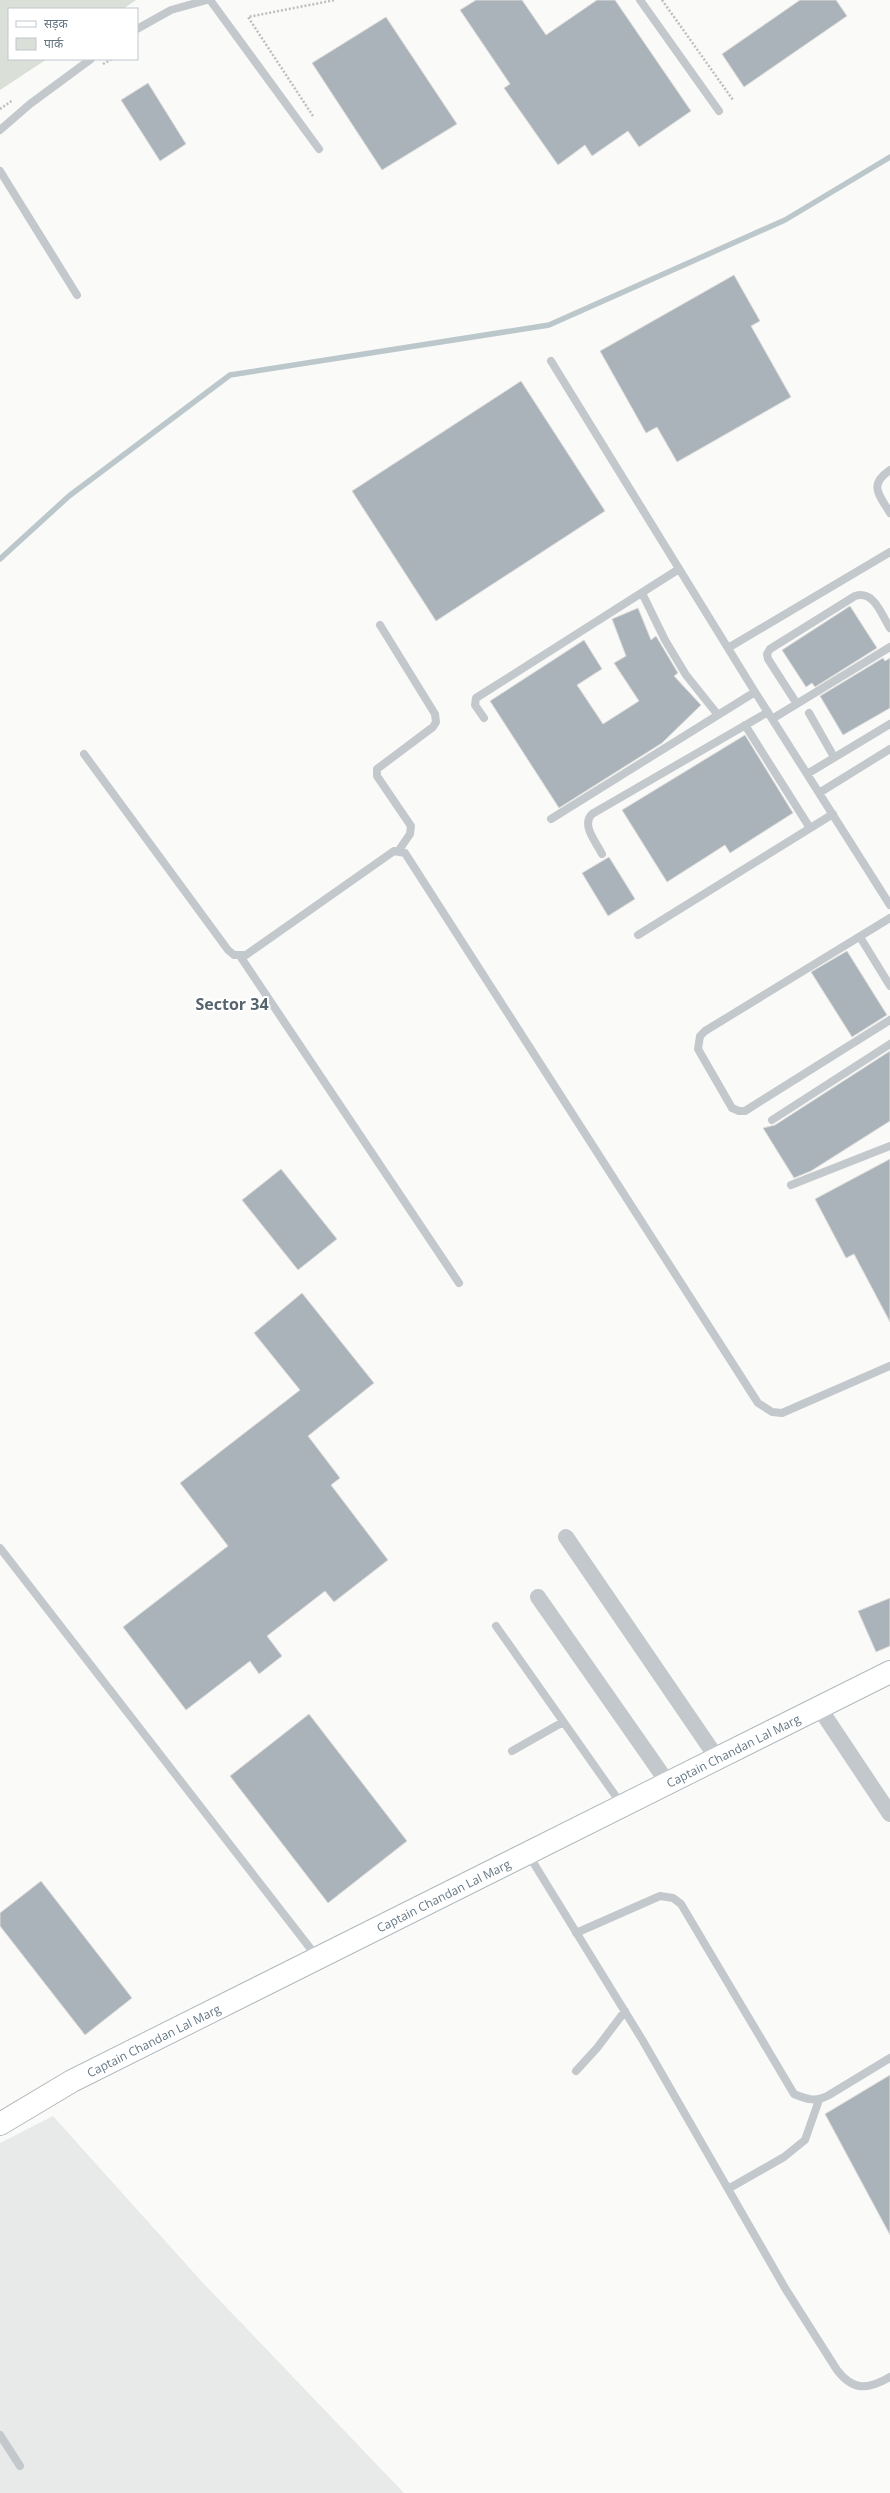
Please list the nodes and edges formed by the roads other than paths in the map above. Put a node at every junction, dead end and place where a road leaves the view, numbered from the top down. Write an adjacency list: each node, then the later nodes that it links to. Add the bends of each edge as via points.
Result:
1 (207, 0): 4 (lane, via 171,10)
2 (210, 0): 8 (lane)
3 (640, 0): 6 (lane)
4 (138, 28)
5 (90, 60): 7 (lane, via 30,104)
6 (719, 111)
7 (0, 130)
8 (319, 149)
9 (0, 171): 10 (lane)
10 (77, 295)
11 (551, 361): 15 (lane)
12 (890, 470): 13 (lane, via 880,477 877,491)
13 (890, 513)
14 (890, 552): 20 (lane)
15 (680, 569): 16 (lane); 20 (lane)
16 (642, 593): 24 (lane, via 686,675); 26 (lane, via 476,698 475,705)
17 (380, 625): 37 (lane, via 435,714 436,722 377,769 377,776 410,826 410,834)
18 (890, 628): 22 (lane, via 870,596 863,593 770,649 768,659)
19 (890, 647): 22 (lane)
20 (728, 648): 21 (lane)
21 (755, 692): 24 (lane); 25 (lane)
22 (796, 704): 25 (lane)
23 (809, 713): 31 (lane)
24 (718, 715): 35 (lane)
25 (770, 715): 28 (lane); 32 (lane)
26 (484, 718)
27 (890, 724): 31 (lane)
28 (745, 725): 36 (lane); 38 (lane, via 592,814 588,818 588,826)
29 (890, 749): 33 (lane)
30 (84, 754): 43 (lane, via 228,950)
31 (834, 757): 32 (lane)
32 (807, 774): 33 (lane)
33 (819, 793): 34 (lane)
34 (833, 814): 36 (lane); 39 (lane)
35 (551, 819)
36 (810, 828): 41 (lane)
37 (399, 850): 43 (lane, via 394,851 246,955); 51 (lane, via 406,853 412,861 758,1403 772,1412 782,1413)
38 (602, 854)
39 (890, 905)
40 (890, 918): 42 (lane)
41 (638, 935)
42 (860, 937): 44 (lane); 45 (lane, via 705,1031 700,1036 698,1049 732,1108 745,1111)
43 (240, 956): 50 (lane)
44 (890, 986)
45 (890, 1020)
46 (890, 1044): 47 (lane)
47 (772, 1120)
48 (890, 1146): 49 (lane)
49 (791, 1185)
50 (459, 1283)
51 (890, 1366)
52 (566, 1537): 60 (street)
53 (0, 1548): 66 (lane)
54 (538, 1596): 61 (street)
55 (496, 1626): 58 (lane)
56 (890, 1672): 57 (street, Captain Chandan Lal Marg)
57 (818, 1706): 60 (street, Captain Chandan Lal Marg); 63 (street)
58 (563, 1722): 59 (lane); 62 (lane)
59 (512, 1751)
60 (717, 1758): 61 (street, Captain Chandan Lal Marg)
61 (668, 1783): 62 (street, Captain Chandan Lal Marg)
62 (622, 1806): 64 (street, Captain Chandan Lal Marg)
63 (890, 1814)
64 (527, 1854): 65 (lane); 66 (street, Captain Chandan Lal Marg)
65 (576, 1933): 67 (lane); 70 (lane, via 660,1896 672,1898 681,1904 794,2094 808,2100)
66 (318, 1959): 71 (street, Captain Chandan Lal Marg, via 72,2081)
67 (625, 2011): 69 (lane); 72 (lane)
68 (890, 2058): 70 (lane)
69 (576, 2072)
70 (819, 2100): 72 (lane, via 805,2140 784,2157)
71 (0, 2124)
72 (728, 2188): 73 (lane, via 785,2288 844,2379 854,2386 865,2386 877,2384)
73 (890, 2377)
74 (0, 2435): 75 (lane)
75 (20, 2466)

